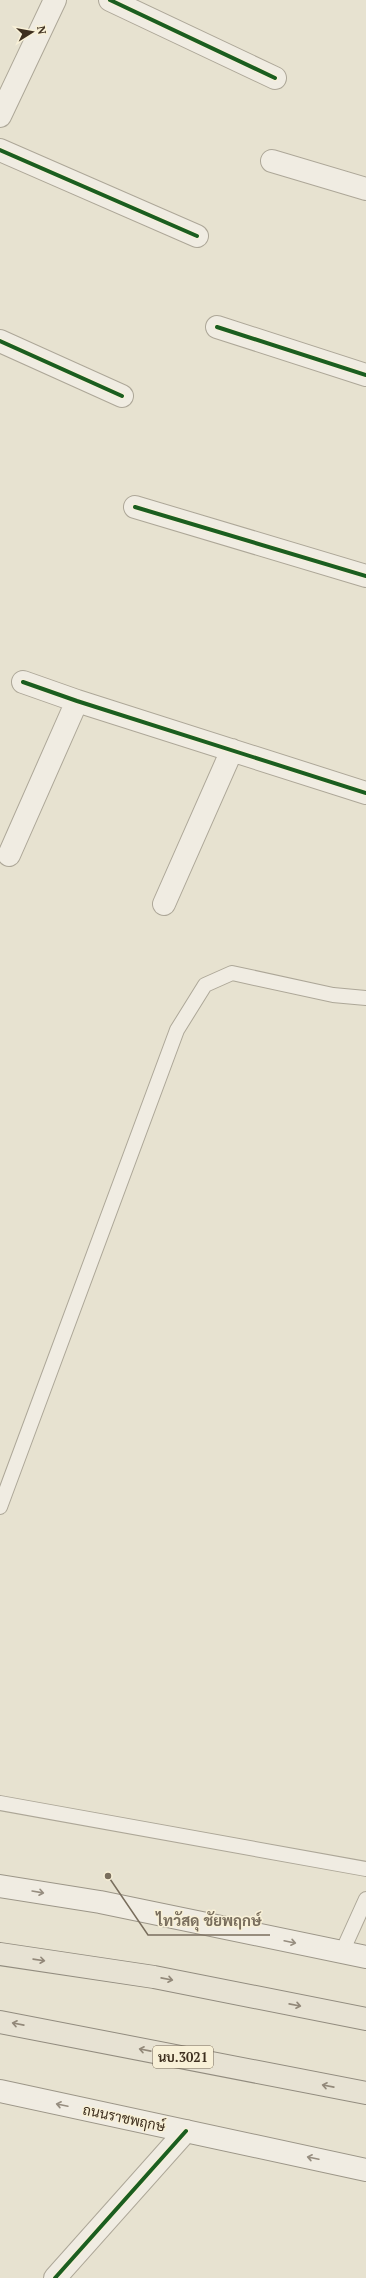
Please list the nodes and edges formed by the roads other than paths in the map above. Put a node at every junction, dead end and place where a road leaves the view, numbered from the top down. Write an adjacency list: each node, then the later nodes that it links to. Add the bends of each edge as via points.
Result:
1 (55, 0): 4 (street)
2 (110, 0): 3 (street)
3 (275, 78)
4 (0, 116)
5 (0, 150): 8 (street)
6 (272, 161): 7 (street)
7 (366, 189)
8 (197, 236)
9 (217, 327): 11 (street)
10 (0, 340): 12 (street)
11 (366, 375)
12 (122, 396)
13 (135, 507): 14 (street)
14 (366, 576)
15 (23, 682): 16 (street)
16 (76, 701): 17 (street); 19 (street)
17 (232, 750): 18 (street); 20 (street)
18 (366, 793)
19 (9, 855)
20 (164, 904)
21 (366, 998): 22 (lane, via 333,995 232,973 205,985 177,1030)
22 (0, 1507)
23 (0, 1803): 24 (lane)
24 (366, 1869)
25 (0, 1886): 27 (street, one-way to 27, via 100,1902)
26 (366, 1899): 27 (lane)
27 (342, 1952): 29 (street)
28 (0, 1954): 30 (main road, one-way to 30, via 154,1977)
29 (366, 1957)
30 (366, 2019)
31 (0, 2022): 33 (main road, นบ.3021, one-way to 31)
32 (0, 2091): 34 (street, ถนนราชพฤกษ์, one-way to 32)
33 (366, 2094)
34 (186, 2131): 35 (street, ถนนราชพฤกษ์, one-way to 34); 36 (street)
35 (366, 2170)
36 (55, 2278)

